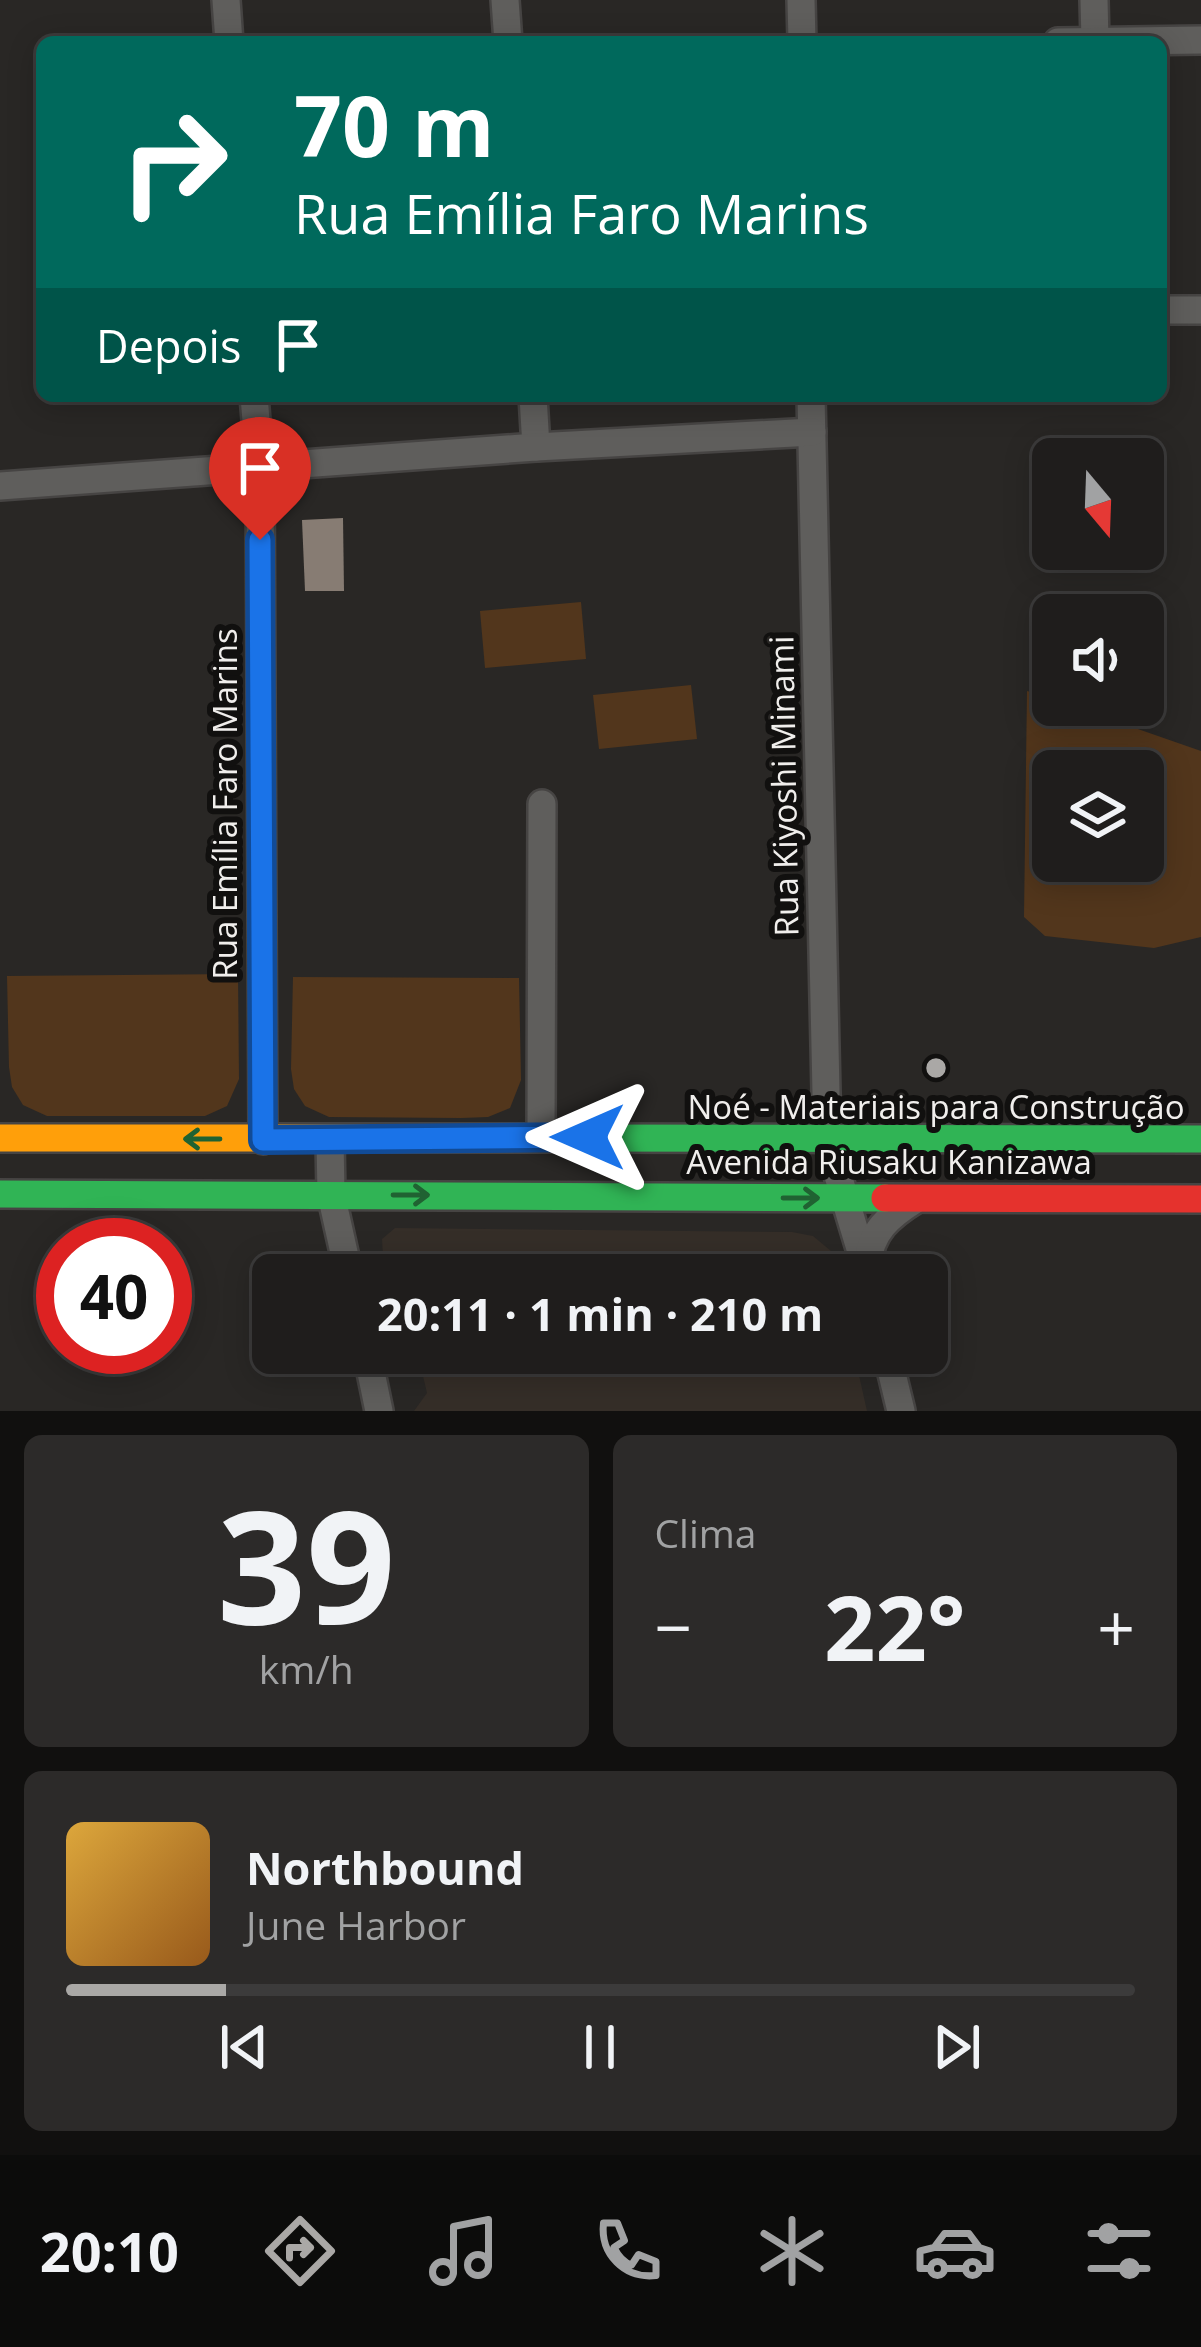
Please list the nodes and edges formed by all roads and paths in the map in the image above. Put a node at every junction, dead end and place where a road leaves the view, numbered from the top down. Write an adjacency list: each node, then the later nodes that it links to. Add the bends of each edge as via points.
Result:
1 (226, 0): 5 (street)
2 (506, 0): 6 (street)
3 (801, 0): 7 (street)
4 (1094, 0): 8 (street)
5 (229, 36)
6 (508, 36)
7 (802, 36)
8 (1096, 36)
9 (1167, 40): 10 (street)
10 (1201, 40)
11 (1167, 310): 12 (street)
12 (1201, 310)
13 (254, 402): 18 (street, Rua Emília Faro Marins)
14 (533, 402): 17 (street)
15 (811, 402): 16 (street, Rua Kiyoshi Minami)
16 (812, 432): 17 (street); 26 (street, Rua Kiyoshi Minami)
17 (536, 446): 18 (street)
18 (260, 469): 19 (street); 24 (street, Rua Emília Faro Marins)
19 (0, 485)
20 (542, 804): 21 (street)
21 (541, 1137): 25 (street, Avenida Riusaku Kanizawa); 26 (street, Avenida Riusaku Kanizawa)
22 (0, 1138): 24 (street, Avenida Riusaku Kanizawa, one-way to 22)
23 (1201, 1139): 26 (street, Avenida Riusaku Kanizawa, via 878,1139)
24 (263, 1140): 25 (street, Avenida Riusaku Kanizawa)
25 (330, 1140): 28 (street)
26 (831, 1151): 29 (street, Rua Kiyoshi Minami)
27 (0, 1194): 28 (street, Avenida Riusaku Kanizawa)
28 (331, 1194): 29 (street, Avenida Riusaku Kanizawa, one-way to 29); 32 (street)
29 (848, 1198): 30 (street, Avenida Riusaku Kanizawa); 33 (street, Rua Kiyoshi Minami)
30 (916, 1199): 31 (street, Avenida Riusaku Kanizawa); 34 (street, via 891,1216)
31 (1201, 1199)
32 (344, 1254)
33 (863, 1254)
34 (868, 1254)
35 (371, 1374): 37 (street)
36 (892, 1374): 38 (street)
37 (379, 1411)
38 (901, 1411)

